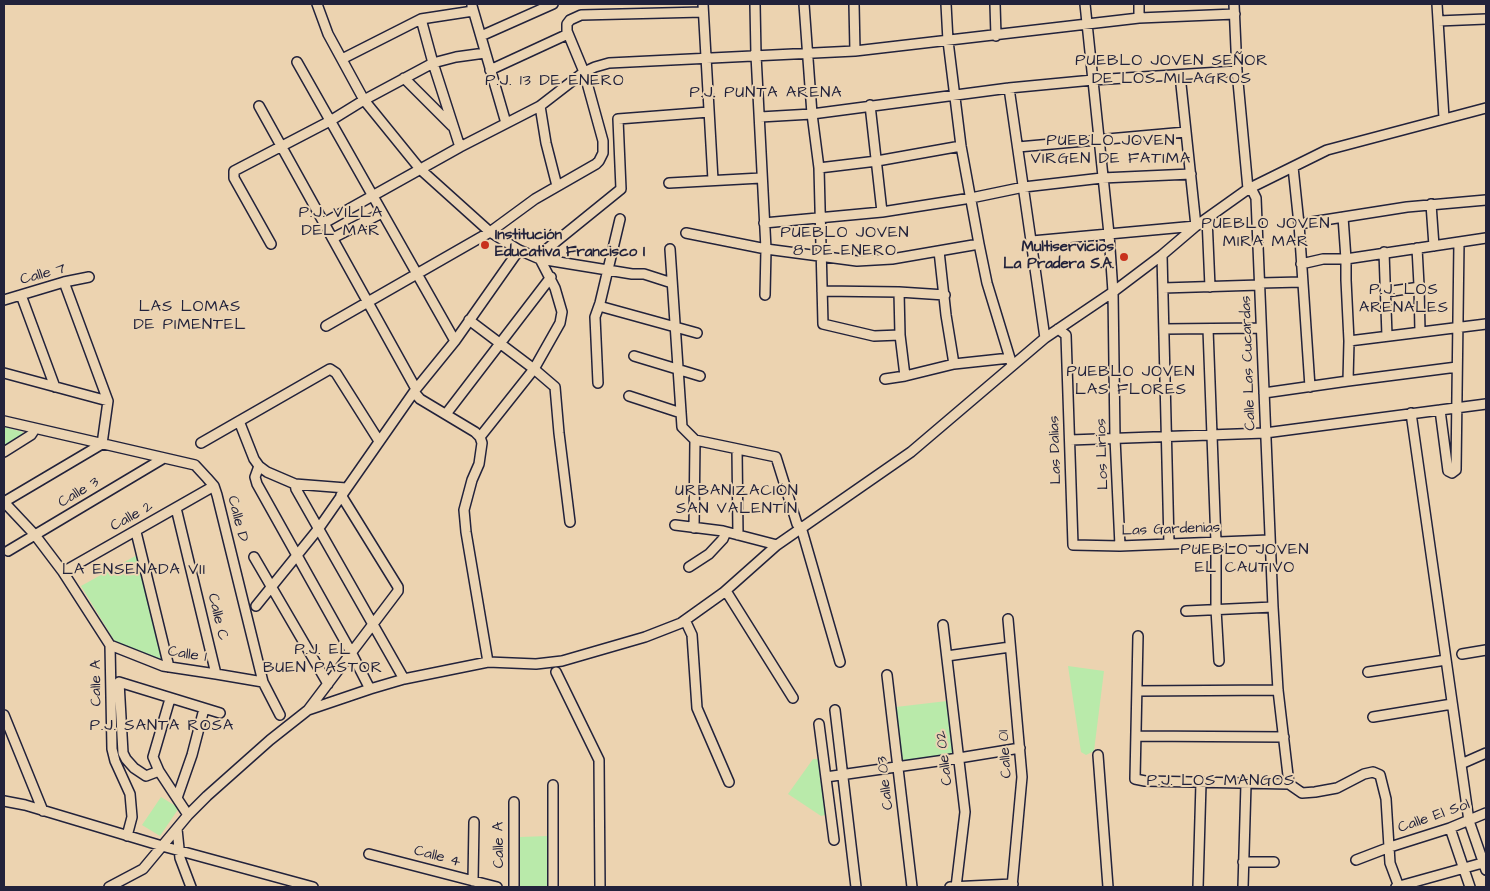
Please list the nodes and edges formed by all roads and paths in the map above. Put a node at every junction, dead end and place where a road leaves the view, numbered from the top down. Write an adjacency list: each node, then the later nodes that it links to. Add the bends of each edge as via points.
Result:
1 (317, 4): 29 (street)
2 (553, 4): 21 (street)
3 (755, 4): 27 (street)
4 (804, 4): 26 (street)
5 (854, 4): 24 (street)
6 (946, 4): 23 (street)
7 (995, 4): 22 (street)
8 (1085, 4): 19 (street, Los Lirios)
9 (1139, 4): 15 (street)
10 (1234, 4): 14 (street, Calle Las Cucardas)
11 (1437, 4): 18 (street)
12 (656, 8): 13 (street); 20 (street, via 581,15 568,22)
13 (703, 8): 28 (street)
14 (1234, 14): 15 (street); 33 (street, Calle Las Cucardas)
15 (1140, 18): 19 (street)
16 (422, 19): 21 (street, via 472,8); 29 (street); 31 (street)
17 (1486, 19): 18 (street)
18 (1438, 21): 48 (street)
19 (1087, 24): 22 (street); 37 (street, Los Lirios)
20 (568, 34): 32 (street); 34 (street)
21 (480, 36): 25 (street)
22 (996, 36): 23 (street)
23 (948, 41): 24 (street); 39 (street)
24 (855, 51): 26 (street)
25 (486, 53): 31 (street); 32 (street)
26 (808, 53): 27 (street); 46 (street)
27 (756, 55): 28 (street); 47 (street)
28 (706, 58): 34 (street, via 609,63); 45 (street)
29 (342, 59): 40 (street)
30 (297, 62): 49 (street)
31 (433, 63): 36 (street); 51 (street)
32 (490, 70): 50 (street)
33 (1237, 71): 35 (street); 69 (street, Calle Las Cucardas)
34 (584, 72): 43 (street); 67 (street, via 603,141 602,153 596,164)
35 (1180, 75): 37 (street); 52 (street)
36 (404, 78): 40 (street); 51 (street)
37 (1093, 80): 38 (street); 53 (street, Los Lirios)
38 (1009, 88): 39 (street); 56 (street)
39 (954, 95): 41 (street); 55 (street)
40 (364, 100): 49 (street); 61 (street)
41 (870, 105): 46 (street); 58 (street)
42 (259, 106): 54 (street)
43 (540, 106): 50 (street); 67 (street)
44 (1486, 108): 48 (street)
45 (708, 112): 65 (street); 102 (street, via 618,118 621,189)
46 (812, 114): 47 (street); 60 (street)
47 (760, 117): 63 (street)
48 (1444, 118): 59 (street, via 1327,150)
49 (330, 121): 54 (street); 70 (street)
50 (506, 123): 57 (street)
51 (453, 127): 57 (street)
52 (1186, 132): 53 (street); 62 (street)
53 (1099, 140): 56 (street); 64 (street, Los Lirios)
54 (281, 146): 80 (street); 91 (street, via 233,173)
55 (961, 146): 58 (street); 71 (street)
56 (1018, 146): 68 (street)
57 (460, 147): 61 (street)
58 (877, 161): 60 (street); 75 (street)
59 (1293, 167): 69 (street); 82 (street)
60 (819, 168): 77 (street)
61 (420, 169): 70 (street); 84 (street)
62 (1191, 174): 64 (street); 83 (street)
63 (761, 178): 65 (street); 81 (street)
64 (1102, 178): 68 (street); 86 (street, Los Lirios)
65 (713, 180): 66 (street)
66 (669, 183)
67 (557, 186): 84 (street)
68 (1024, 187): 71 (street); 89 (street)
69 (1248, 189): 78 (street); 112 (street, Calle Las Cucardas, via 1256,198)
70 (373, 196): 74 (street); 80 (street)
71 (971, 198): 75 (street); 92 (street)
72 (1486, 200): 73 (street)
73 (1431, 204): 76 (street); 93 (street)
74 (382, 212): 87 (street); 106 (street)
75 (882, 212): 77 (street)
76 (1343, 217): 82 (street); 103 (street)
77 (820, 218): 81 (street); 101 (street)
78 (1206, 218): 83 (street); 113 (street)
79 (620, 219): 105 (street)
80 (324, 223): 87 (street)
81 (764, 223): 96 (street)
82 (1298, 224): 104 (street)
83 (1196, 226): 86 (street); 100 (street)
84 (490, 232): 97 (street); 106 (street)
85 (686, 233): 96 (street)
86 (1109, 234): 89 (street); 118 (street, Los Lirios)
87 (333, 238): 124 (street)
88 (1486, 238): 90 (street)
89 (1032, 241): 139 (street)
90 (1459, 242): 93 (street); 132 (street)
91 (271, 244)
92 (979, 244): 98 (street); 144 (street, via 987,283)
93 (1434, 246): 94 (street)
94 (1417, 248): 99 (street); 114 (street)
95 (670, 249): 111 (street)
96 (766, 249): 101 (street); 121 (street)
97 (519, 250): 102 (street); 126 (street)
98 (939, 251): 101 (street, via 857,262); 122 (street)
99 (1384, 252): 103 (street); 119 (street)
100 (1162, 255): 115 (street); 118 (street)
101 (821, 257): 116 (street)
102 (539, 258): 105 (street); 108 (street)
103 (1346, 259): 104 (street); 141 (street)
104 (1301, 264): 110 (street)
105 (608, 270): 111 (street, via 644,274); 125 (street)
106 (417, 274): 124 (street); 140 (street)
107 (89, 277): 109 (street, Calle 7)
108 (551, 277): 142 (street); 147 (street, via 562,312 560,323)
109 (64, 282): 120 (street, Calle 7); 160 (street)
110 (1302, 282): 112 (street); 156 (street)
111 (672, 283): 129 (street)
112 (1260, 284): 113 (street); 131 (street, Calle Las Cucardas)
113 (1210, 287): 115 (street)
114 (1420, 287): 119 (street); 135 (street)
115 (1163, 288): 133 (street)
116 (822, 291): 117 (street); 137 (street, via 822,324 874,336)
117 (899, 292): 122 (street); 137 (street)
118 (1113, 292): 130 (street); 174 (street, Los Lirios)
119 (1386, 292): 138 (street)
120 (21, 295): 123 (street, Calle 7); 155 (street)
121 (765, 295)
122 (945, 295): 145 (street)
123 (4, 300)
124 (368, 302): 128 (street); 157 (street)
125 (599, 306): 129 (street); 154 (street, via 595,316)
126 (469, 320): 140 (street); 142 (street)
127 (1486, 324): 132 (street)
128 (326, 326)
129 (676, 327): 136 (street); 148 (street)
130 (1058, 328): 139 (street); 176 (street, Las Dalias, via 1066,335)
131 (1262, 328): 134 (street); 158 (street, Calle Las Cucardas)
132 (1458, 328): 135 (street); 146 (street)
133 (1164, 329): 134 (street); 172 (street)
134 (1208, 329): 171 (street)
135 (1420, 332): 138 (street)
136 (697, 333)
137 (900, 335): 151 (street)
138 (1387, 336): 141 (street)
139 (1045, 338): 144 (street)
140 (455, 341): 157 (street)
141 (1349, 341): 153 (street)
142 (500, 344): 147 (street); 166 (street)
143 (634, 356): 148 (street)
144 (1012, 362): 145 (street); 191 (street, via 911,452)
145 (954, 364): 151 (street)
146 (1457, 367): 153 (street); 162 (street)
147 (534, 369): 173 (street); 189 (street, via 555,389)
148 (678, 370): 150 (street); 164 (street)
149 (4, 372): 155 (street)
150 (700, 376)
151 (905, 376): 152 (street)
152 (885, 379)
153 (1348, 381): 156 (street)
154 (598, 382)
155 (55, 387): 160 (street)
156 (1310, 387): 158 (street)
157 (415, 391): 166 (street, via 420,399); 177 (street)
158 (1264, 393): 170 (street, Calle Las Cucardas)
159 (629, 396): 164 (street)
160 (108, 401): 179 (street)
161 (1486, 404): 162 (street)
162 (1456, 407): 163 (street); 163 (street, via 1456,470 1452,473 1448,471)
163 (1440, 410): 165 (street)
164 (681, 413): 175 (street, via 682,427)
165 (1411, 413): 170 (street); 226 (street)
166 (446, 414): 173 (street)
167 (4, 421): 169 (street, Calle D)
168 (239, 421): 177 (street, via 330,369 336,373); 178 (street); 183 (street)
169 (35, 429): 179 (street, Calle D); 181 (street)
170 (1265, 433): 171 (street); 198 (street, Calle Las Cucardas)
171 (1211, 434): 172 (street); 199 (street)
172 (1166, 436): 174 (street); 200 (street)
173 (480, 437): 228 (street, via 479,464 464,510)
174 (1115, 438): 176 (street); 203 (street, Los Lirios)
175 (695, 440): 180 (street); 193 (street)
176 (1070, 440): 202 (street, Las Dalias)
177 (379, 442): 186 (street)
178 (201, 443)
179 (102, 444): 182 (street, Calle D); 187 (street)
180 (737, 449): 191 (street, via 776,457 797,524); 197 (street)
181 (4, 452)
182 (164, 458): 185 (street, Calle D, via 195,465); 196 (street, Calle 3)
183 (259, 466): 184 (street); 205 (street, via 255,479)
184 (295, 484): 186 (street); 192 (street)
185 (214, 486): 188 (street, Calle 2); 236 (street, Calle D)
186 (344, 492): 192 (street); 217 (street, via 398,587 396,595)
187 (4, 502): 196 (street, Calle A)
188 (176, 508): 194 (street, Calle 2); 233 (street, Calle C)
189 (570, 522)
190 (675, 525): 193 (street)
191 (801, 527): 201 (street); 229 (street)
192 (319, 528): 205 (street); 217 (street)
193 (694, 528): 195 (street)
194 (136, 532): 208 (street, Calle 2); 230 (street)
195 (726, 532): 197 (street); 207 (street, via 709,554)
196 (34, 535): 204 (street, Calle 3); 208 (street, Calle A)
197 (738, 535): 201 (street)
198 (1269, 540): 199 (street, Las Gardenias); 212 (street, Calle Las Cucardas)
199 (1216, 542): 200 (street, Las Gardenias); 213 (street)
200 (1169, 544): 203 (street, Las Gardenias)
201 (777, 545): 210 (street)
202 (1072, 545): 203 (street, Las Gardenias)
203 (1120, 546)
204 (8, 551)
205 (297, 555): 209 (street); 223 (street)
206 (254, 557): 209 (street)
207 (689, 567)
208 (63, 572): 220 (street, Calle A)
209 (271, 586): 211 (street); 237 (street)
210 (726, 590): 216 (street); 241 (street)
211 (256, 606)
212 (1273, 606): 213 (street); 239 (street, Calle Las Cucardas)
213 (1216, 610): 214 (street); 227 (street)
214 (1186, 611)
215 (1008, 619): 221 (street, Calle 01)
216 (685, 620): 228 (street, via 645,637 562,661 536,664); 263 (street, via 692,635 697,708)
217 (373, 624): 223 (street); 235 (street)
218 (943, 624): 225 (street, Calle 02)
219 (1138, 636): 240 (street)
220 (110, 645): 230 (street, Calle 1); 278 (street, Calle A, via 112,749 114,761 130,794 132,817)
221 (1010, 647): 225 (street); 254 (street, Calle 01)
222 (1486, 650): 224 (street)
223 (351, 652): 237 (street); 238 (street)
224 (1462, 654)
225 (947, 656): 257 (street, Calle 02)
226 (1446, 660): 232 (street); 243 (street)
227 (1219, 661)
228 (488, 662): 235 (street)
229 (840, 662)
230 (169, 667): 233 (street, Calle 1)
231 (556, 672): 297 (street, via 599,760)
232 (1368, 672)
233 (216, 674): 236 (street, Calle 1)
234 (887, 675): 259 (street, Calle 03)
235 (404, 678): 238 (street)
236 (263, 682): 249 (street, Calle D)
237 (328, 684): 245 (street)
238 (370, 689): 245 (street)
239 (1278, 690): 240 (street); 253 (street, Calle Las Cucardas)
240 (1137, 691): 252 (street)
241 (793, 698)
242 (170, 699): 244 (street); 260 (street, via 152,757); 260 (street, via 119,682 126,760 146,776)
243 (1452, 704): 250 (street); 258 (street)
244 (204, 709): 247 (street); 268 (street)
245 (308, 710): 273 (street)
246 (835, 710): 261 (street)
247 (220, 713)
248 (4, 715): 271 (street)
249 (280, 715)
250 (1373, 717)
251 (819, 724): 262 (street)
252 (1136, 736): 253 (street); 264 (street, via 1135,780)
253 (1284, 737): 266 (street, Calle Las Cucardas)
254 (1020, 748): 257 (street); 290 (street, Calle 01, via 1022,778)
255 (1486, 753): 258 (street)
256 (1098, 755): 302 (street)
257 (959, 758): 259 (street); 301 (street, Calle 02, via 966,812)
258 (1461, 764): 274 (street)
259 (898, 767): 261 (street); 299 (street, Calle 03)
260 (159, 771): 268 (street)
261 (843, 775): 262 (street); 298 (street)
262 (826, 778): 279 (street)
263 (729, 782)
264 (1201, 783): 265 (street); 303 (street)
265 (1246, 784): 266 (street); 285 (street)
266 (1289, 784): 281 (street, via 1302,793 1315,792 1337,788 1364,774 1373,772 1380,775 1386,799)
267 (553, 785): 296 (street)
268 (177, 798): 273 (street)
269 (4, 801): 271 (street)
270 (514, 802): 295 (street, Calle A)
271 (43, 811): 278 (street)
272 (1486, 813): 274 (street, Calle El Sol)
273 (188, 815): 277 (street)
274 (1469, 821): 276 (street, Calle El Sol); 287 (street)
275 (474, 822): 289 (street)
276 (1450, 828): 281 (street, Calle El Sol); 288 (street)
277 (177, 829): 280 (street); 282 (street)
278 (128, 836): 280 (street)
279 (834, 840)
280 (162, 846): 282 (street); 291 (street, via 142,869)
281 (1390, 847): 284 (street, Calle El Sol); 305 (street, via 1390,863)
282 (179, 851): 292 (street); 293 (street)
283 (369, 854): 289 (street, Calle 4)
284 (1356, 860)
285 (1243, 862): 286 (street); 304 (street)
286 (1274, 862)
287 (1485, 865): 288 (street)
288 (1464, 868): 305 (street); 306 (street)
289 (473, 881): 294 (street, Calle 4)
290 (1012, 885): 301 (street)
291 (109, 887)
292 (191, 887)
293 (313, 887)
294 (498, 887)
295 (514, 887)
296 (553, 887)
297 (600, 887)
298 (856, 887)
299 (912, 887)
300 (950, 887): 301 (street)
301 (956, 887)
302 (1108, 887)
303 (1198, 887)
304 (1243, 887)
305 (1398, 887)
306 (1470, 887)

